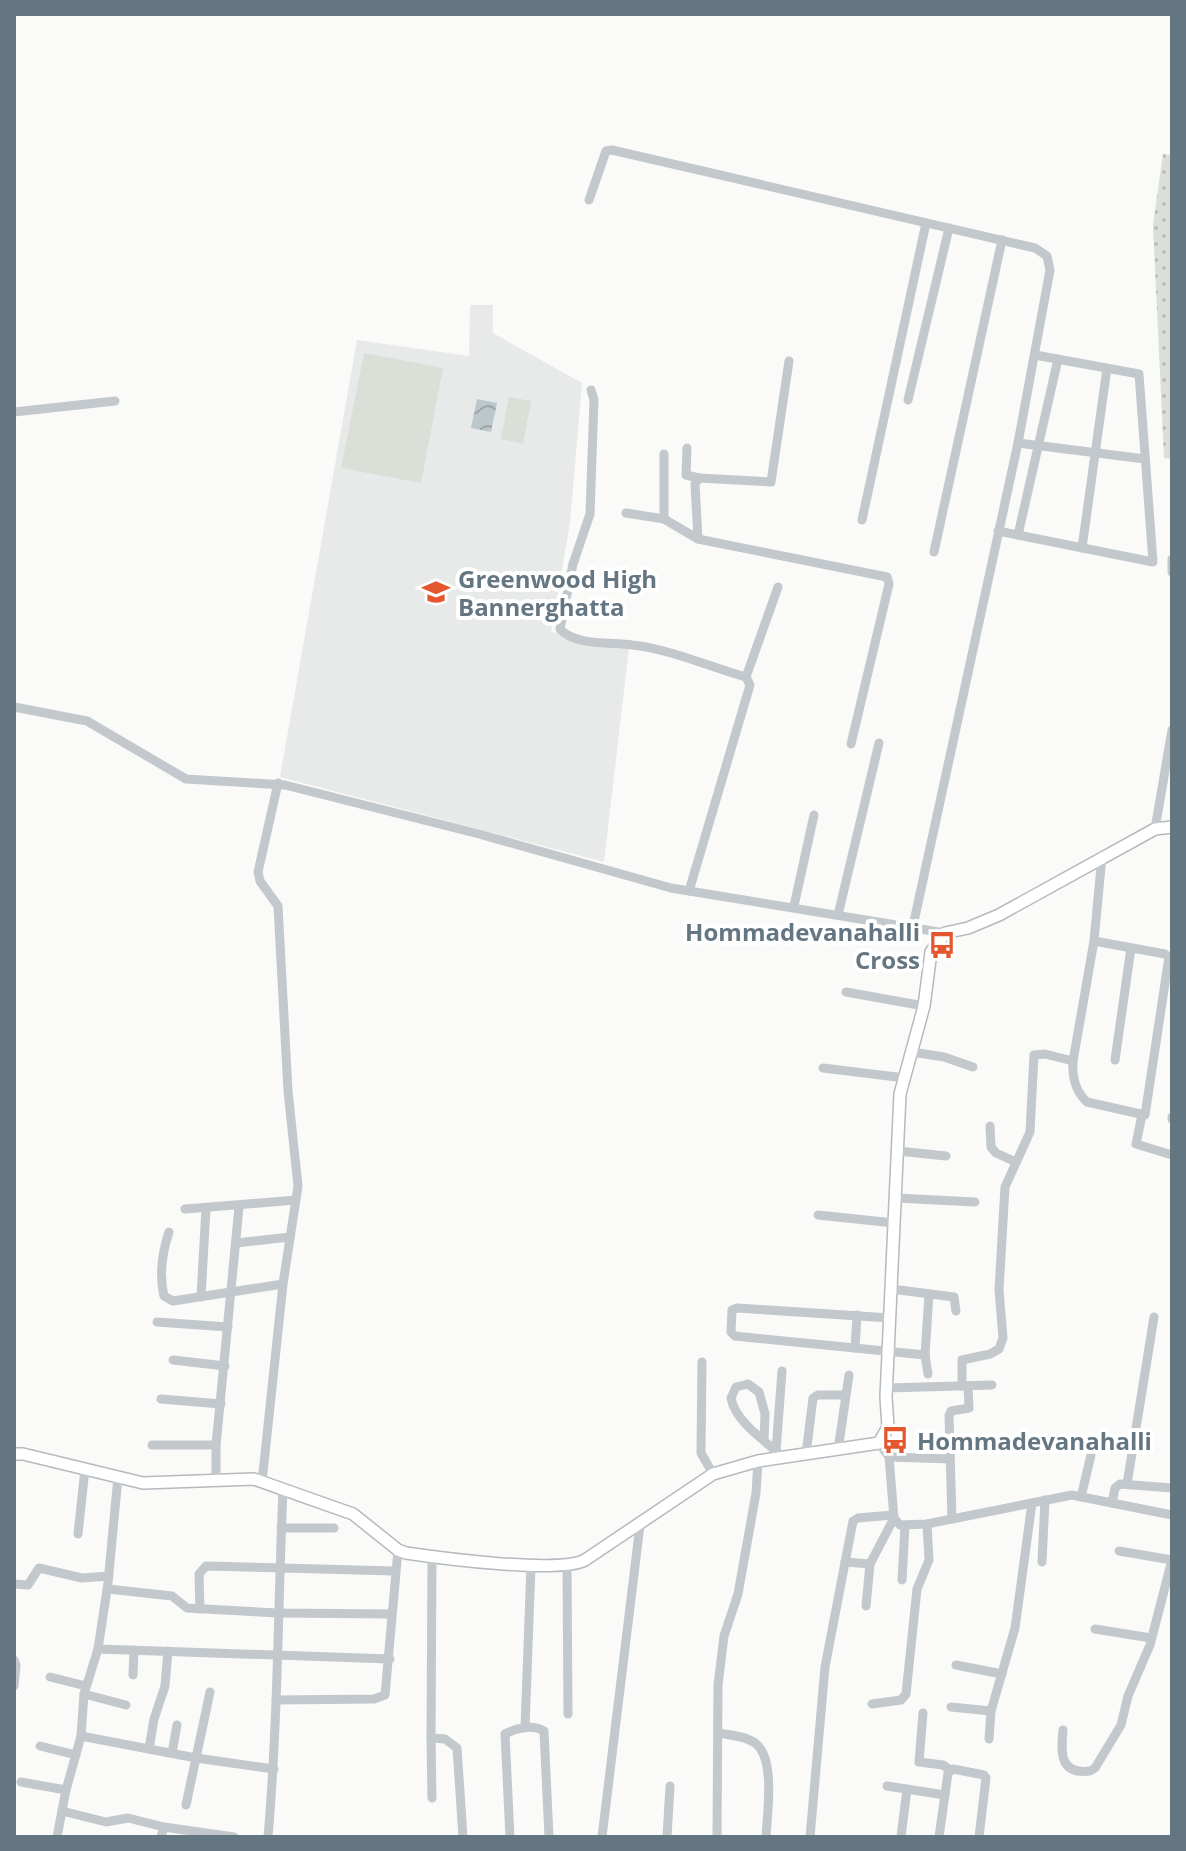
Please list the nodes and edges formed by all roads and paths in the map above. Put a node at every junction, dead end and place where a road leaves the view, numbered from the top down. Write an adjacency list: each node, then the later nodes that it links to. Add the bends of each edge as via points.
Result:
1 (589, 200): 2 (street, via 606,151 612,150)
2 (926, 223): 3 (street); 22 (street)
3 (949, 228): 4 (street); 10 (street)
4 (1002, 240): 5 (street, via 1043,251 1050,262); 27 (street)
5 (1035, 355): 6 (street); 13 (street)
6 (1058, 359): 8 (street); 14 (street)
7 (789, 361): 19 (street, via 771,482)
8 (1107, 368): 16 (street); 18 (street, via 1139,374)
9 (591, 390): 31 (street, via 590,514 560,629 580,639 637,645)
10 (908, 400)
11 (115, 401): 12 (street)
12 (14, 412)
13 (1018, 443): 14 (street); 23 (street)
14 (1038, 445): 16 (street); 24 (street)
15 (687, 448): 19 (street, via 686,475)
16 (1095, 453): 18 (street); 26 (street)
17 (664, 454): 21 (street)
18 (1145, 459): 26 (street, via 1153,562)
19 (699, 478): 25 (street)
20 (626, 513): 21 (street)
21 (664, 519): 25 (street)
22 (862, 520)
23 (998, 531): 24 (street); 45 (street)
24 (1018, 535): 26 (street)
25 (698, 539): 35 (street, via 887,577)
26 (1082, 548)
27 (934, 552)
28 (1172, 559): 29 (street)
29 (1172, 572)
30 (778, 587): 31 (street)
31 (746, 677): 42 (street, via 750,685)
32 (14, 707): 37 (street, via 87,721 186,779)
33 (1172, 730): 36 (street)
34 (879, 743): 44 (street)
35 (851, 744)
36 (1169, 765): 40 (street)
37 (278, 783): 42 (street); 65 (street, via 258,872 278,906)
38 (814, 815): 43 (street)
39 (1172, 827): 40 (main road)
40 (1155, 829): 41 (main road)
41 (1102, 856): 46 (main road, via 999,915); 47 (street)
42 (689, 891): 43 (street)
43 (794, 906): 44 (street)
44 (838, 915): 45 (street)
45 (913, 926): 46 (street)
46 (945, 933): 51 (main road, via 931,952)
47 (1094, 941): 48 (street); 54 (street)
48 (1131, 948): 50 (street, via 1169,957); 53 (street)
49 (846, 992): 51 (street)
50 (1168, 998): 58 (street, via 1148,1113)
51 (924, 1006): 52 (main road)
52 (912, 1052): 55 (street); 57 (main road)
53 (1115, 1060)
54 (1073, 1061): 58 (street, via 1076,1088 1087,1102); 63 (street, via 1034,1055 1030,1132)
55 (973, 1067)
56 (823, 1068): 57 (street)
57 (905, 1078): 60 (main road)
58 (1142, 1115): 61 (street, via 1136,1144)
59 (990, 1126): 63 (street, via 991,1147)
60 (898, 1151): 62 (street); 64 (main road)
61 (1172, 1155)
62 (946, 1156)
63 (1016, 1162): 96 (street, via 1005,1187 999,1290 1003,1338 990,1354 962,1360)
64 (896, 1198): 66 (street); 71 (main road)
65 (296, 1200): 67 (street); 73 (street)
66 (975, 1202)
67 (239, 1207): 68 (street); 74 (street)
68 (206, 1208): 69 (street); 79 (street)
69 (185, 1209)
70 (818, 1215): 71 (street)
71 (894, 1223): 76 (main road)
72 (169, 1232): 79 (street, via 161,1269 164,1296 173,1301)
73 (290, 1237): 74 (street); 75 (street)
74 (236, 1243): 77 (street)
75 (283, 1284): 77 (street); 117 (street)
76 (891, 1289): 78 (street); 83 (main road)
77 (232, 1292): 79 (street); 85 (street)
78 (929, 1294): 80 (street, via 956,1298); 88 (street)
79 (201, 1297)
80 (956, 1311)
81 (857, 1315): 83 (street); 86 (street); 86 (street, via 732,1310 735,1336)
82 (1154, 1317): 118 (street)
83 (890, 1318): 87 (main road)
84 (157, 1322): 85 (street)
85 (228, 1327): 91 (street)
86 (855, 1348): 87 (street)
87 (888, 1351): 88 (street); 97 (main road)
88 (925, 1355): 93 (street)
89 (173, 1360): 91 (street)
90 (702, 1362): 114 (street, via 701,1453)
91 (225, 1366): 100 (street)
92 (782, 1371): 107 (street)
93 (928, 1374)
94 (849, 1375): 98 (street)
95 (992, 1385): 96 (street)
96 (965, 1386): 97 (street); 111 (street, via 969,1408 949,1413)
97 (887, 1388): 102 (main road, via 888,1427)
98 (846, 1395): 105 (street); 108 (street, via 813,1398)
99 (161, 1399): 100 (street)
100 (221, 1404): 104 (street)
101 (764, 1439): 101 (street, via 732,1405 736,1387 748,1384 759,1392); 107 (street)
102 (879, 1443): 105 (main road); 110 (street)
103 (152, 1445): 104 (street)
104 (216, 1445): 116 (street)
105 (838, 1450): 108 (main road)
106 (14, 1454): 113 (main road)
107 (780, 1454): 108 (main road); 112 (main road)
108 (806, 1454)
109 (1091, 1455): 121 (street)
110 (889, 1457): 111 (street); 126 (street)
111 (950, 1459): 127 (street)
112 (758, 1461): 114 (main road); 177 (street, via 738,1594 724,1636)
113 (85, 1469): 115 (main road); 133 (street)
114 (713, 1474): 129 (main road)
115 (118, 1477): 116 (main road, via 143,1483); 144 (street)
116 (216, 1481): 117 (main road)
117 (262, 1482): 120 (main road)
118 (1127, 1484): 119 (street); 124 (street, via 1117,1485)
119 (1172, 1488)
120 (283, 1489): 131 (street); 134 (main road, via 353,1514)
121 (1081, 1497): 122 (street); 124 (street)
122 (1045, 1500): 123 (street); 138 (street)
123 (1032, 1503): 127 (street); 161 (street, via 1015,1628)
124 (1112, 1503): 125 (street)
125 (1172, 1515)
126 (893, 1517): 130 (street); 137 (street, via 855,1519); 139 (street)
127 (952, 1519): 128 (street)
128 (927, 1524): 130 (street); 168 (street, via 929,1560 917,1589 906,1694 901,1700)
129 (640, 1525): 141 (main road); 204 (street)
130 (905, 1526): 145 (street)
131 (281, 1528): 132 (street); 142 (street)
132 (334, 1528)
133 (78, 1534)
134 (398, 1550): 136 (main road); 143 (street)
135 (1119, 1551): 153 (street, via 1172,1560)
136 (432, 1556): 140 (main road); 179 (street)
137 (845, 1562): 139 (street); 208 (street, via 825,1667)
138 (1042, 1562)
139 (870, 1564): 148 (street)
140 (531, 1565): 141 (main road); 175 (street)
141 (567, 1566): 173 (street)
142 (279, 1569): 143 (street); 149 (street, via 206,1566 199,1574); 150 (street)
143 (395, 1571): 151 (street)
144 (109, 1576): 146 (street, via 82,1578 39,1568 28,1585); 147 (street)
145 (902, 1580)
146 (14, 1584)
147 (108, 1589): 149 (street, via 172,1596 184,1607); 154 (street)
148 (866, 1606)
149 (200, 1609): 150 (street)
150 (277, 1613): 151 (street); 157 (street)
151 (391, 1614): 158 (street)
152 (1095, 1629): 153 (street)
153 (1151, 1638): 176 (street, via 1118,1731 1090,1771 1067,1766)
154 (98, 1649): 155 (street); 165 (street)
155 (134, 1650): 156 (street); 162 (street)
156 (168, 1651): 157 (street); 182 (street)
157 (276, 1654): 158 (street); 167 (street)
158 (390, 1659): 167 (street, via 382,1698)
159 (14, 1660): 164 (street)
160 (956, 1665): 161 (street)
161 (1002, 1674): 171 (street)
162 (133, 1675)
163 (50, 1677): 165 (street)
164 (14, 1686)
165 (85, 1690): 169 (street); 178 (street)
166 (210, 1692): 185 (street)
167 (276, 1700): 186 (street)
168 (872, 1704)
169 (126, 1705)
170 (951, 1707): 171 (street)
171 (991, 1711): 180 (street)
172 (923, 1713): 187 (street, via 919,1762)
173 (568, 1714)
174 (177, 1725): 183 (street)
175 (525, 1728): 202 (street, via 505,1734); 203 (street, via 544,1731)
176 (1063, 1730)
177 (718, 1733): 206 (street); 207 (street, via 746,1738 765,1754)
178 (81, 1736): 182 (street); 184 (street)
179 (431, 1738): 194 (street); 201 (street, via 445,1739 457,1748)
180 (989, 1739)
181 (40, 1746): 184 (street)
182 (149, 1749): 183 (street)
183 (172, 1753): 185 (street)
184 (76, 1755): 192 (street)
185 (196, 1758): 186 (street); 195 (street)
186 (274, 1769): 200 (street)
187 (950, 1770): 193 (street); 211 (street, via 986,1778)
188 (21, 1782): 192 (street)
189 (670, 1786): 205 (street)
190 (887, 1786): 191 (street)
191 (907, 1789): 193 (street); 209 (street)
192 (66, 1790): 196 (street)
193 (945, 1795): 210 (street)
194 (432, 1798)
195 (186, 1805)
196 (62, 1811): 197 (street, via 106,1822 128,1818); 198 (street)
197 (162, 1832): 199 (street)
198 (57, 1837)
199 (234, 1837)
200 (268, 1837)
201 (463, 1837)
202 (510, 1837)
203 (549, 1837)
204 (602, 1837)
205 (667, 1837)
206 (717, 1837)
207 (766, 1837)
208 (810, 1837)
209 (901, 1837)
210 (939, 1837)
211 (979, 1837)

